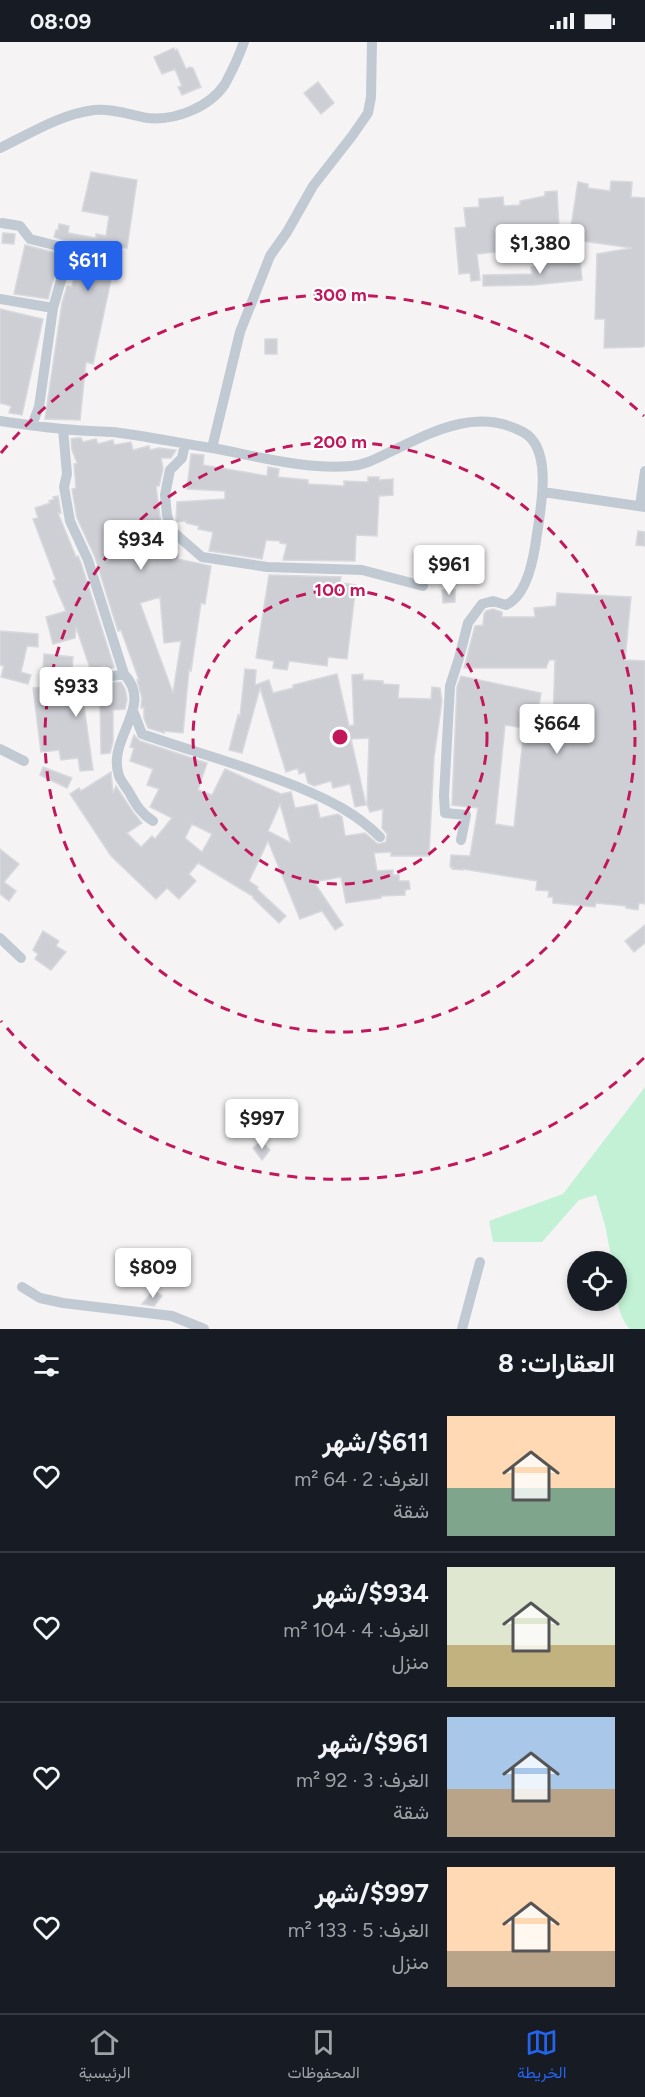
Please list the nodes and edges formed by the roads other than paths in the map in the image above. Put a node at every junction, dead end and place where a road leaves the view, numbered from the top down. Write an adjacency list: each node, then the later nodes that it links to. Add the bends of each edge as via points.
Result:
1 (244, 42): 3 (street, via 224,86 204,104 184,114 152,118 95,110 72,115)
2 (372, 42): 11 (street, via 368,113 313,186 270,256 240,332)
3 (0, 148)
4 (2, 223): 6 (street, via 20,226 30,239 70,249)
5 (0, 299): 6 (street)
6 (53, 308): 8 (street, via 39,407)
7 (0, 421): 8 (street)
8 (32, 425): 9 (street)
9 (63, 429): 10 (street); 17 (street, via 67,474 64,487 70,521 88,560)
10 (185, 444): 11 (street); 15 (street, via 182,458 170,470 165,495 167,515 172,531 202,557 267,567 362,570)
11 (212, 448): 13 (street, via 311,465 354,466 454,424 485,421 522,431 535,442 540,454)
12 (645, 471): 14 (street)
13 (543, 492): 14 (street); 23 (street, via 527,581 516,600 506,605 493,601 482,604 473,614 450,686 445,813 466,814)
14 (642, 507)
15 (423, 586)
16 (80, 674): 17 (street)
17 (124, 674): 18 (street, via 134,694)
18 (134, 712): 21 (street, via 121,740 119,776 142,814); 22 (street, via 142,734 216,756 323,797 350,812)
19 (0, 749): 20 (street)
20 (24, 761)
21 (153, 820)
22 (380, 837)
23 (461, 840)
24 (0, 938): 25 (street)
25 (21, 958)
26 (480, 1262): 29 (street)
27 (22, 1287): 28 (street, via 52,1301 171,1316)
28 (204, 1329)
29 (462, 1329)

